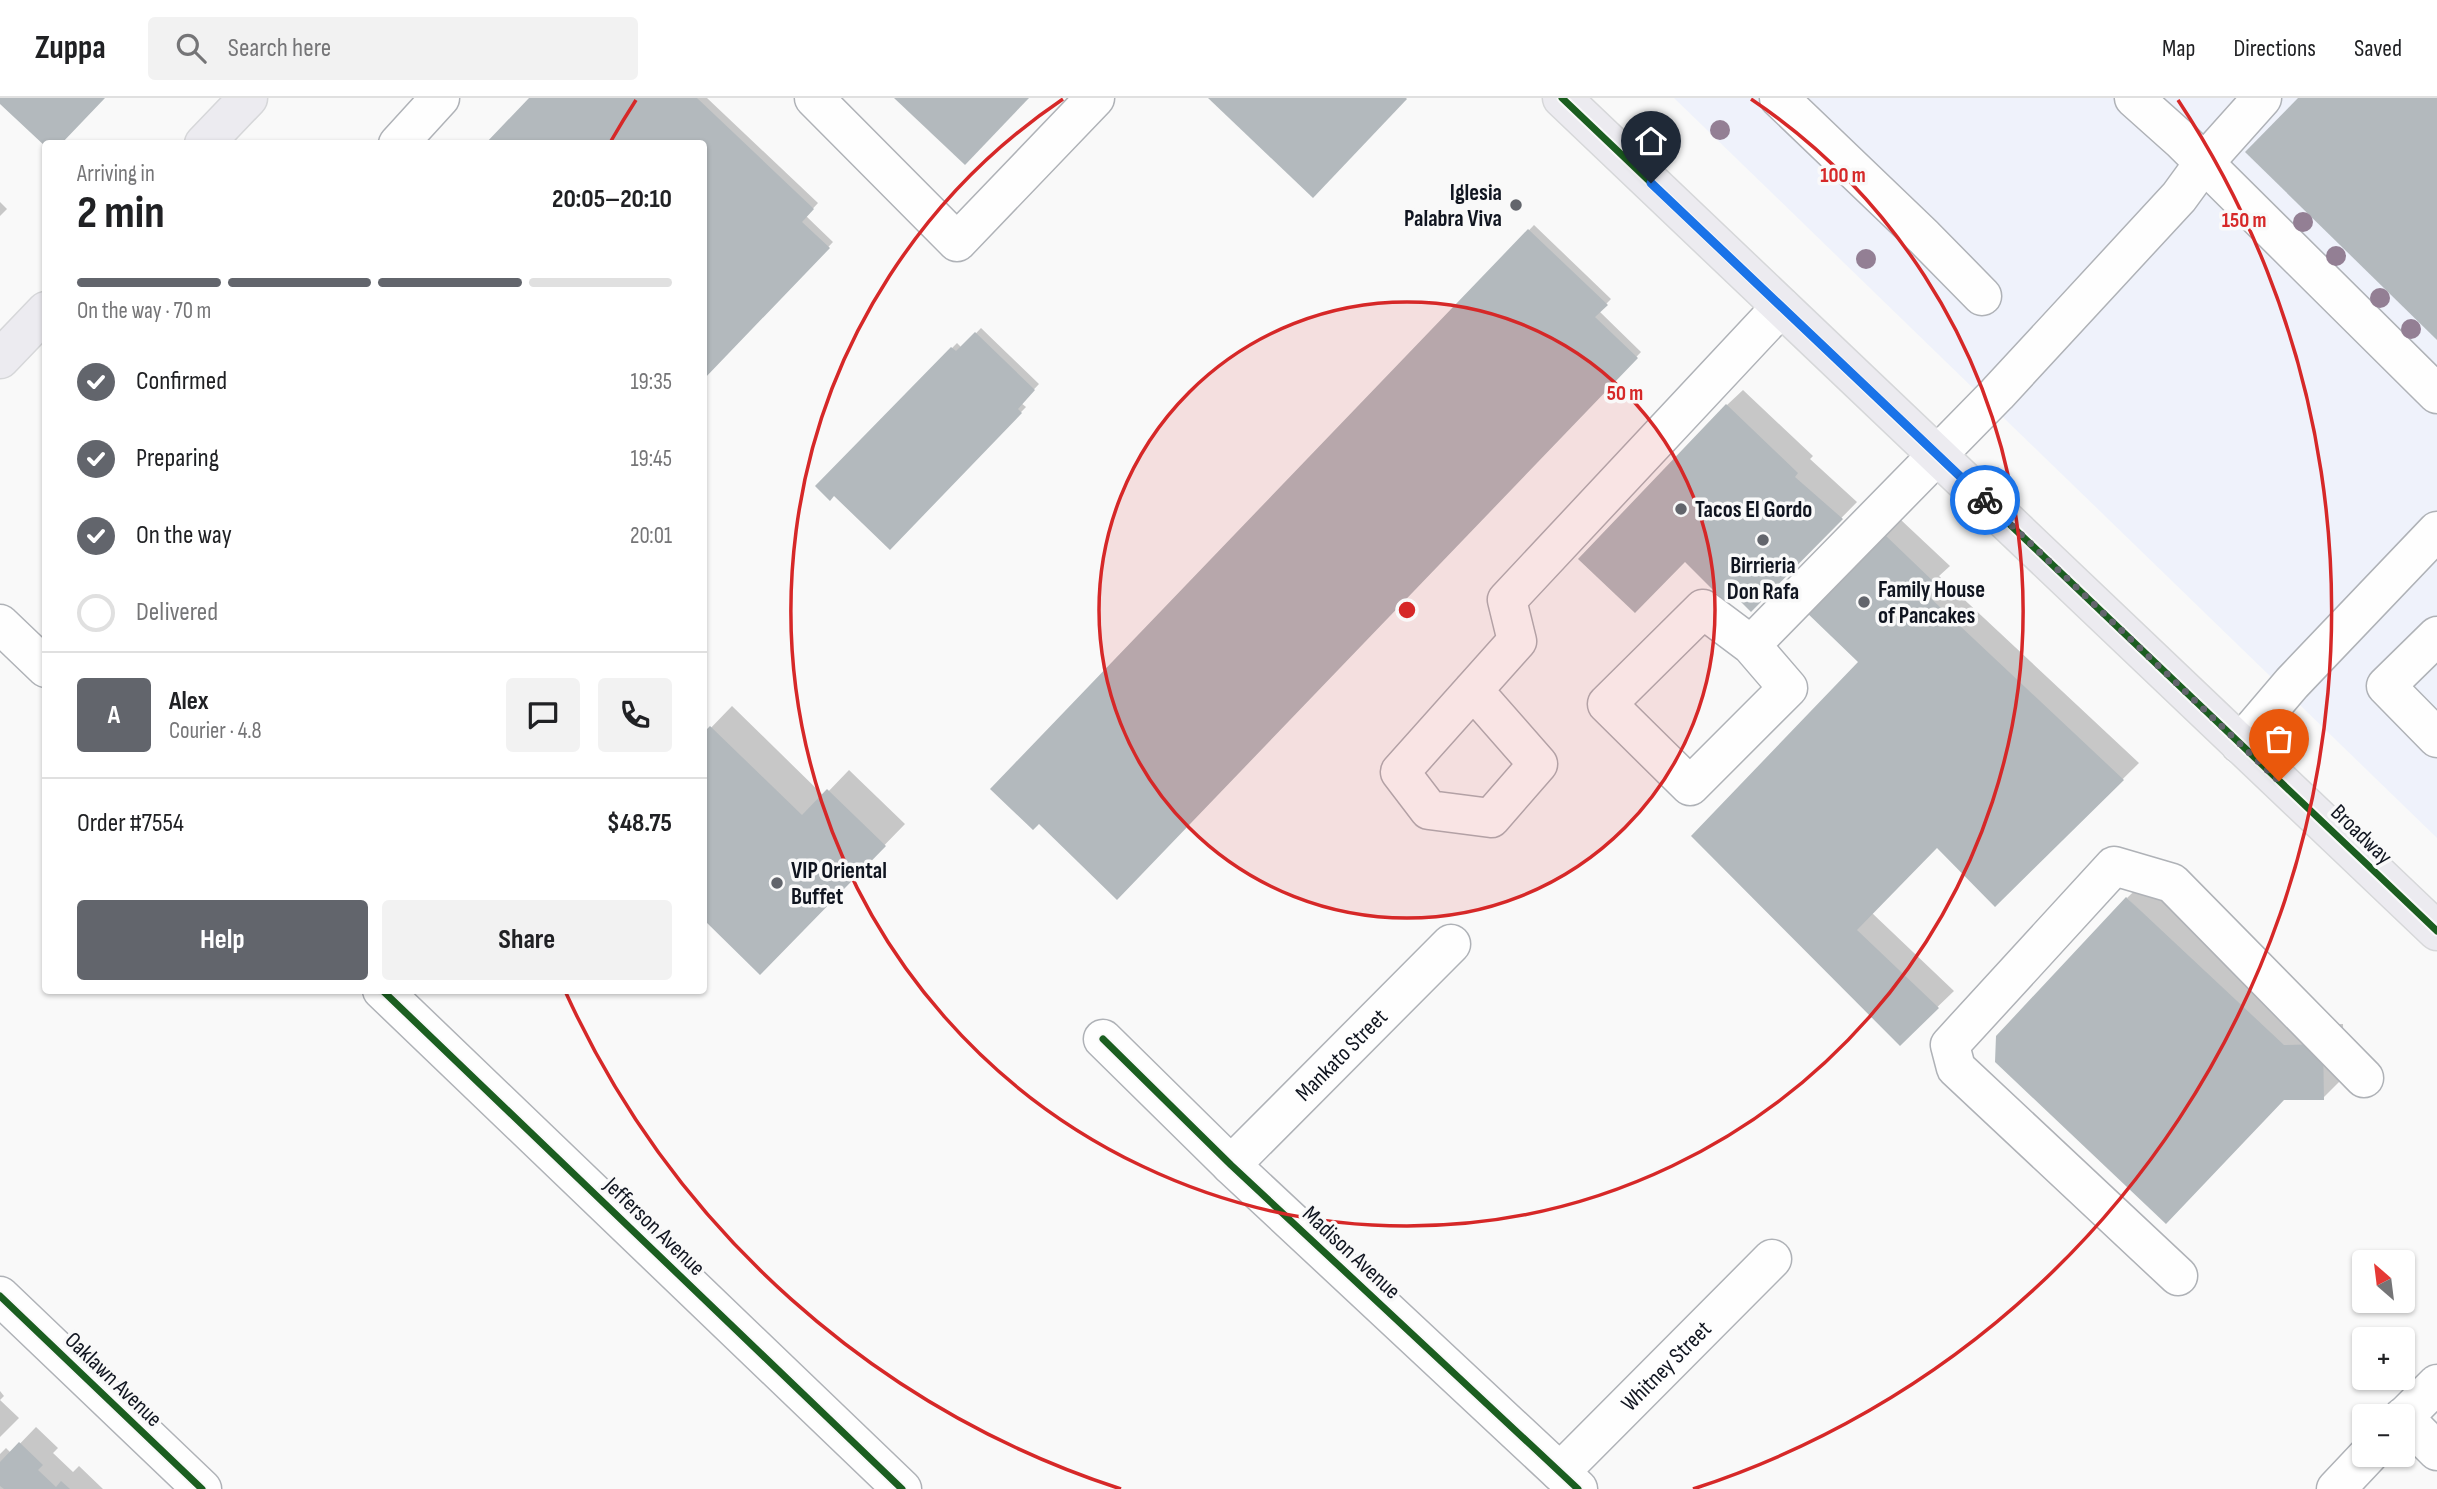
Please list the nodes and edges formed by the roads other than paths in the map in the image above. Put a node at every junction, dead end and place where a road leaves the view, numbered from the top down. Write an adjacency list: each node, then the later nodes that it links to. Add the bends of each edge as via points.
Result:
1 (247, 98): 9 (main road)
2 (440, 98): 10 (street)
3 (814, 98): 4 (street, via 957,242)
4 (1095, 98)
5 (1562, 98): 13 (main road, Broadway)
6 (1779, 98): 12 (street)
7 (2134, 98): 11 (street)
8 (2262, 98): 11 (street)
9 (208, 140)
10 (402, 140)
11 (2203, 164): 16 (street); 17 (street, via 1997,394)
12 (1982, 296)
13 (1781, 307): 17 (main road, Broadway); 23 (street, via 1507,600 1517,642)
14 (42, 315): 15 (main road)
15 (0, 359)
16 (2437, 394)
17 (1936, 454): 21 (street); 25 (main road, Broadway)
18 (2437, 531): 25 (street)
19 (0, 624): 22 (street)
20 (2437, 636): 24 (street, via 2386,686)
21 (1751, 645): 21 (street, via 1703,609 1607,704 1690,786 1788,688)
22 (42, 664)
23 (1474, 690)
24 (2437, 738)
25 (2240, 744): 26 (main road, Broadway)
26 (2437, 931)
27 (1451, 944): 31 (street, Mankato Street)
28 (386, 994): 42 (street, Jefferson Avenue)
29 (1103, 1039): 31 (street, Madison Avenue)
30 (2364, 1078): 33 (street, via 2172,883 2114,866 1950,1045 1956,1068)
31 (1231, 1166): 40 (street, Madison Avenue)
32 (1772, 1259): 40 (street, Whitney Street)
33 (2178, 1276)
34 (0, 1296): 41 (street, Oaklawn Avenue)
35 (2437, 1384): 36 (street)
36 (2415, 1405)
37 (2415, 1429): 38 (street)
38 (2437, 1451)
39 (2357, 1467): 43 (street)
40 (1569, 1480)
41 (202, 1489)
42 (902, 1489)
43 (2336, 1489)

